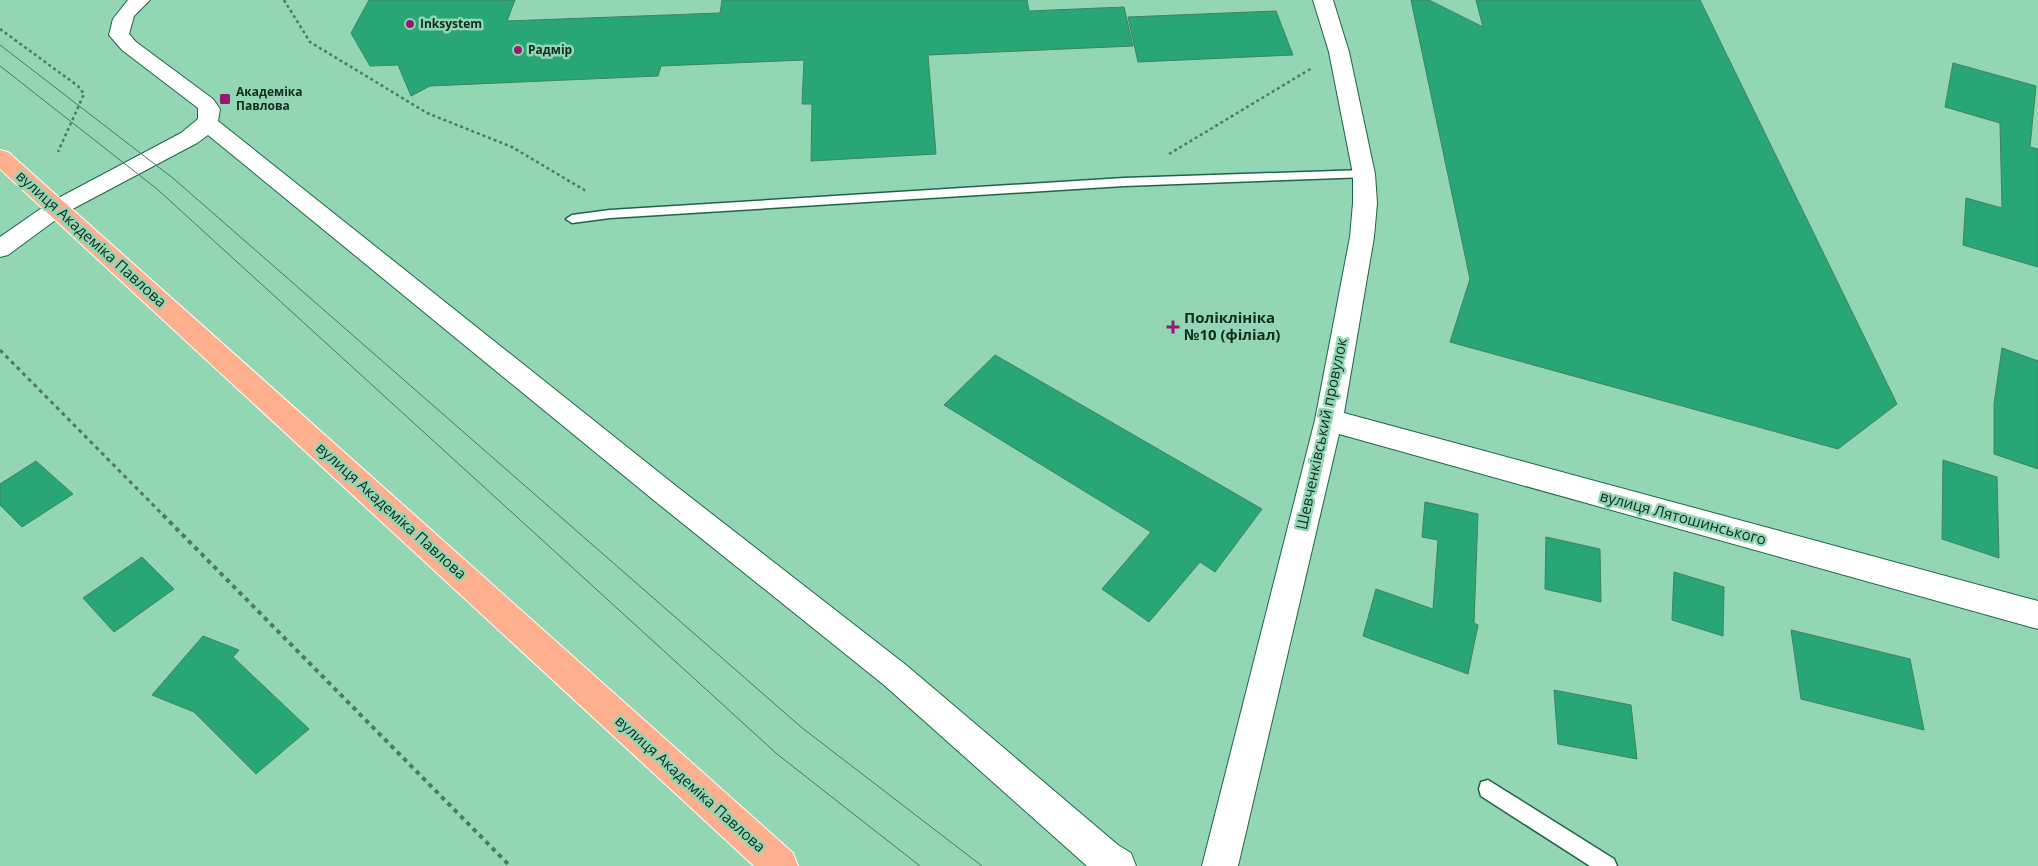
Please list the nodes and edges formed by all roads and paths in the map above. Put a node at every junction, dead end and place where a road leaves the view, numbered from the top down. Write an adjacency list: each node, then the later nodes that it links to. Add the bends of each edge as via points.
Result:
1 (140, 0): 6 (street, via 120,22 119,35 206,104 210,109)
2 (284, 0): 12 (path, via 310,42 427,113 512,147)
3 (1323, 0): 5 (street, Шевченківський провулок)
4 (0, 29): 7 (path, via 78,86 84,94)
5 (1339, 52): 9 (street, Шевченківський провулок); 10 (path)
6 (207, 123): 11 (street, via 190,138); 21 (street, via 894,674)
7 (58, 152)
8 (0, 157): 11 (main road, вулиця Академіка Павлова)
9 (1364, 174): 10 (lane); 16 (street, Шевченківський провулок, via 1362,237)
10 (1124, 182): 12 (lane)
11 (56, 208): 14 (street); 20 (main road, вулиця Академіка Павлова)
12 (623, 213): 13 (lane)
13 (572, 219)
14 (0, 249)
15 (0, 350): 19 (path)
16 (1329, 420): 17 (street, вулиця Лятошинського); 22 (street, Шевченківський провулок)
17 (2038, 616)
18 (1488, 789): 23 (lane)
19 (510, 866)
20 (780, 866)
21 (1118, 866)
22 (1220, 866)
23 (1606, 866)

